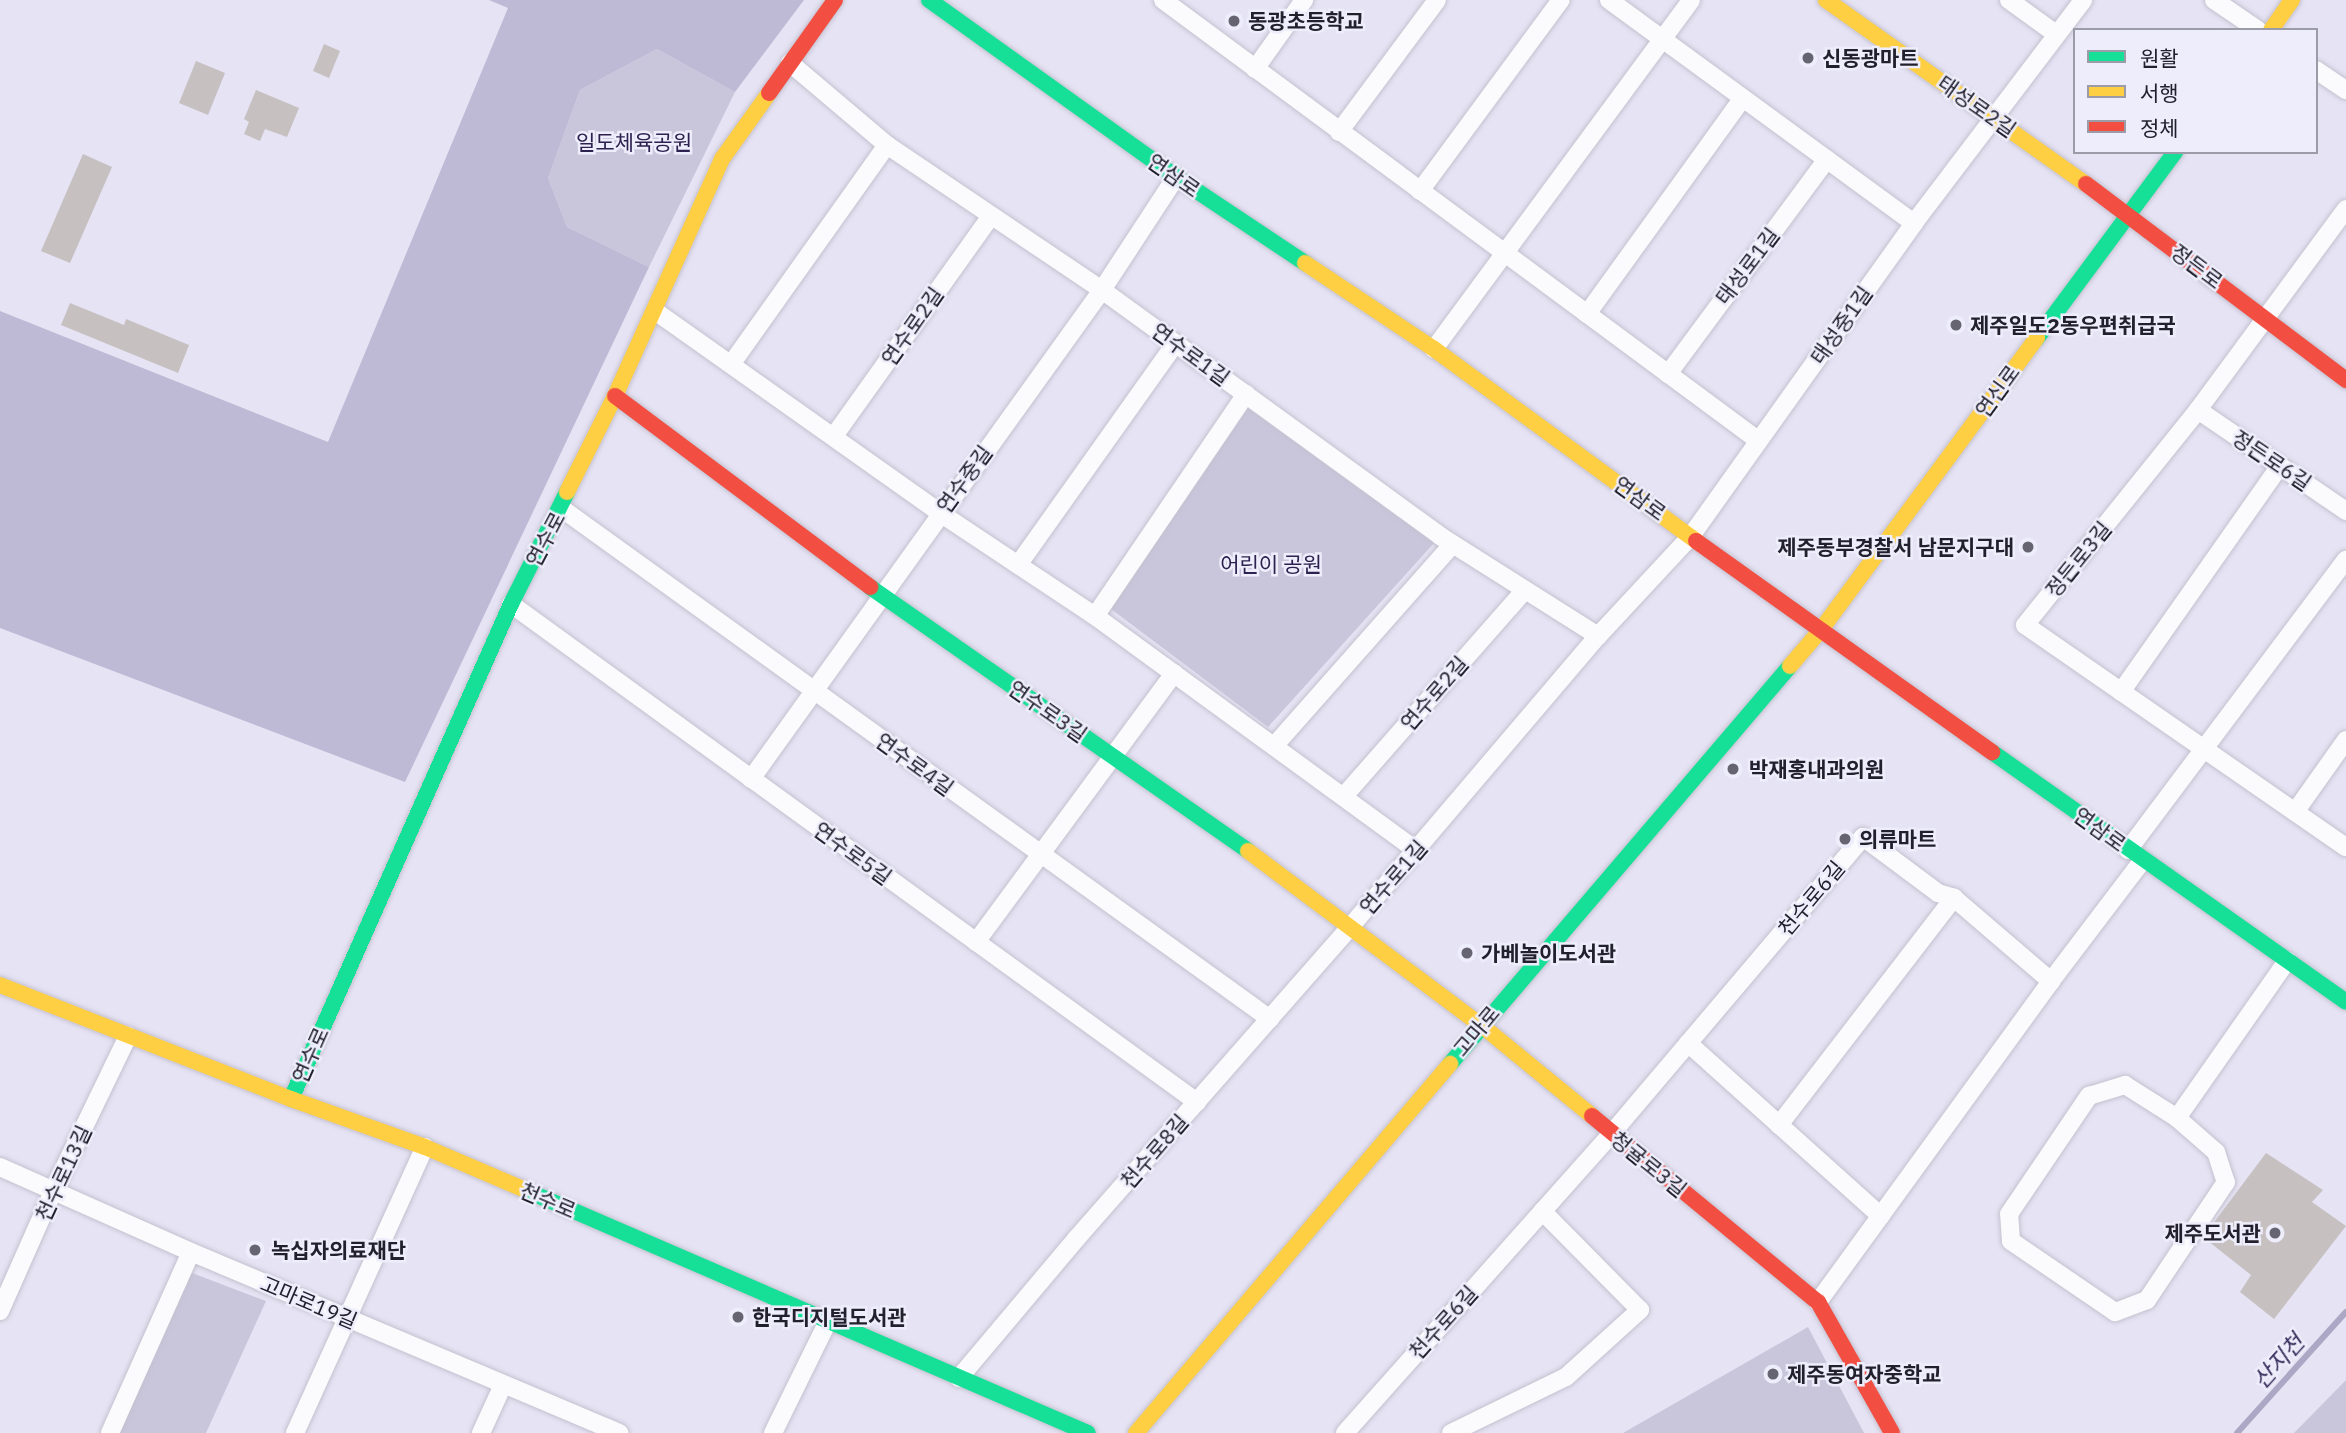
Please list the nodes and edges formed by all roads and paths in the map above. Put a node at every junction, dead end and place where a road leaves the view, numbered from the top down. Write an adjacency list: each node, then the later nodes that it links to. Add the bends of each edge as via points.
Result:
1 (835, 0): 18 (street, 연수로)
2 (929, 0): 28 (street, 연삼로)
3 (1163, 0): 19 (street)
4 (1304, 0): 19 (street)
5 (1437, 0): 24 (street)
6 (1560, 0): 29 (street)
7 (1609, 0): 17 (street)
8 (1690, 0): 17 (street)
9 (1826, 0): 23 (street, 태성로2길)
10 (2008, 0): 16 (street)
11 (2083, 0): 16 (street, 태성중1길)
12 (2214, 0): 14 (street)
13 (2292, 0): 15 (street)
14 (2255, 28)
15 (2272, 28)
16 (2056, 34): 23 (street, 태성중1길)
17 (1662, 38): 22 (street); 35 (street)
18 (790, 63): 25 (street, 연수로1길); 37 (street, 연수로, via 722,159)
19 (1255, 69): 24 (street)
20 (2318, 71): 21 (street)
21 (2346, 90)
22 (1743, 98): 27 (street); 38 (street)
23 (1993, 117): 31 (street, 태성로2길); 33 (street, 태성중1길)
24 (1339, 132): 29 (street)
25 (887, 145): 32 (street, 연수로1길); 42 (street)
26 (2173, 154): 31 (street, 연신로)
27 (1827, 159): 33 (street); 43 (street, 태성로1길)
28 (1176, 177): 36 (street, 연수중길); 41 (street, 연삼로)
29 (1420, 191): 35 (street)
30 (2346, 209): 34 (street)
31 (2127, 213): 39 (street, 정든로); 62 (street, 연신로)
32 (991, 216): 36 (street, 연수로1길); 48 (street, 연수로2길)
33 (1914, 223): 49 (street, 태성중1길)
34 (2339, 232): 39 (street)
35 (1505, 253): 38 (street); 41 (street)
36 (1102, 290): 40 (street, 연수로1길); 53 (street, 연수중길)
37 (655, 311): 42 (street); 46 (street, 연수로)
38 (1587, 314): 43 (street)
39 (2266, 319): 44 (street, 정든로); 47 (street, 정든로3길)
40 (1176, 343): 45 (street, 연수로1길); 57 (street)
41 (1434, 349): 54 (street, 연삼로)
42 (732, 363): 48 (street)
43 (1668, 374): 49 (street)
44 (2346, 380)
45 (1246, 394): 55 (street, 연수로1길); 61 (street)
46 (615, 396): 51 (street, 연수로); 59 (street, 연수로3길)
47 (2198, 410): 50 (street, 정든로6길); 66 (street, 정든로3길, via 2025,625)
48 (834, 436): 53 (street)
49 (1759, 441): 54 (street, 태성중1길)
50 (2280, 466): 52 (street, 정든로6길); 66 (street)
51 (561, 509): 60 (street, 연수로); 65 (street, 연수로4길)
52 (2346, 510)
53 (940, 513): 57 (street); 59 (street, 연수중길)
54 (1691, 536): 62 (street, 연삼로); 63 (street, 연수로1길)
55 (1453, 544): 58 (street, 연수로1길); 68 (street)
56 (2346, 560): 69 (street)
57 (1018, 565): 61 (street)
58 (1525, 590): 63 (street, 연수로1길); 72 (street, 연수로2길)
59 (881, 595): 65 (street, 연수중길); 70 (street, 연수로3길)
60 (511, 604): 71 (street, 연수로5길); 89 (street, 연수로)
61 (1095, 616): 64 (street)
62 (1820, 631): 77 (street, 연삼로); 86 (street, 고마로)
63 (1598, 636): 75 (street, 연수로1길)
64 (1174, 673): 68 (street); 70 (street)
65 (813, 691): 71 (street, 연수중길); 76 (street, 연수로4길)
66 (2121, 692): 69 (street, 정든로3길)
67 (2346, 740): 73 (street)
68 (1275, 745): 72 (street)
69 (2206, 750): 73 (street, 정든로3길); 77 (street)
70 (1112, 755): 76 (street); 79 (street, 연수로3길)
71 (751, 779): 80 (street, 연수로5길)
72 (1344, 796): 75 (street)
73 (2295, 812): 74 (street, 정든로3길)
74 (2346, 847)
75 (1416, 850): 79 (street, 연수로1길)
76 (1040, 854): 80 (street); 85 (street, 연수로4길)
77 (2135, 855): 81 (street, 연삼로); 82 (street)
78 (1954, 898): 82 (street, 천수로6길); 88 (street, 천수로6길, via 1938,893 1863,837); 92 (street)
79 (1351, 926): 85 (street, 천수로8길); 86 (street, 연수로3길)
80 (976, 942): 90 (street, 연수로5길)
81 (2287, 961): 84 (street, 연삼로); 91 (street)
82 (2051, 981): 98 (street)
83 (0, 985): 87 (street, 천수로)
84 (2346, 1002)
85 (1270, 1019): 90 (street, 천수로8길)
86 (1481, 1025): 93 (street, 청귤로3길); 112 (street, 고마로)
87 (128, 1036): 89 (street, 천수로); 96 (street, 천수로13길)
88 (1688, 1043): 92 (street); 93 (street, 천수로6길)
89 (291, 1099): 94 (street, 천수로)
90 (1197, 1102): 104 (street, 천수로8길)
91 (2177, 1118): 91 (street, via 2216,1152 2226,1182 2147,1300 2115,1312 2011,1241 2009,1214 2089,1096 2125,1085)
92 (1779, 1125): 98 (street)
93 (1612, 1133): 97 (street, 천수로6길); 100 (street, 청귤로3길)
94 (425, 1147): 102 (street); 103 (street, 천수로)
95 (0, 1167): 96 (street, 고마로19길)
96 (54, 1189): 99 (street, 고마로19길); 101 (street, 천수로13길)
97 (1542, 1211): 113 (street, 천수로6길); 114 (street, via 1640,1310 1566,1377)
98 (1881, 1216): 100 (street)
99 (191, 1252): 102 (street, 고마로19길); 106 (street)
100 (1818, 1302): 115 (street, 청귤로3길)
101 (0, 1311)
102 (347, 1318): 105 (street, 고마로19길); 107 (street)
103 (828, 1321): 104 (street, 천수로); 110 (street)
104 (960, 1378): 111 (street, 천수로)
105 (503, 1385): 108 (street); 109 (street, 고마로19길)
106 (110, 1433)
107 (295, 1433)
108 (481, 1433)
109 (619, 1433)
110 (773, 1433)
111 (1088, 1433)
112 (1136, 1433)
113 (1345, 1433)
114 (1451, 1433)
115 (1892, 1433)

